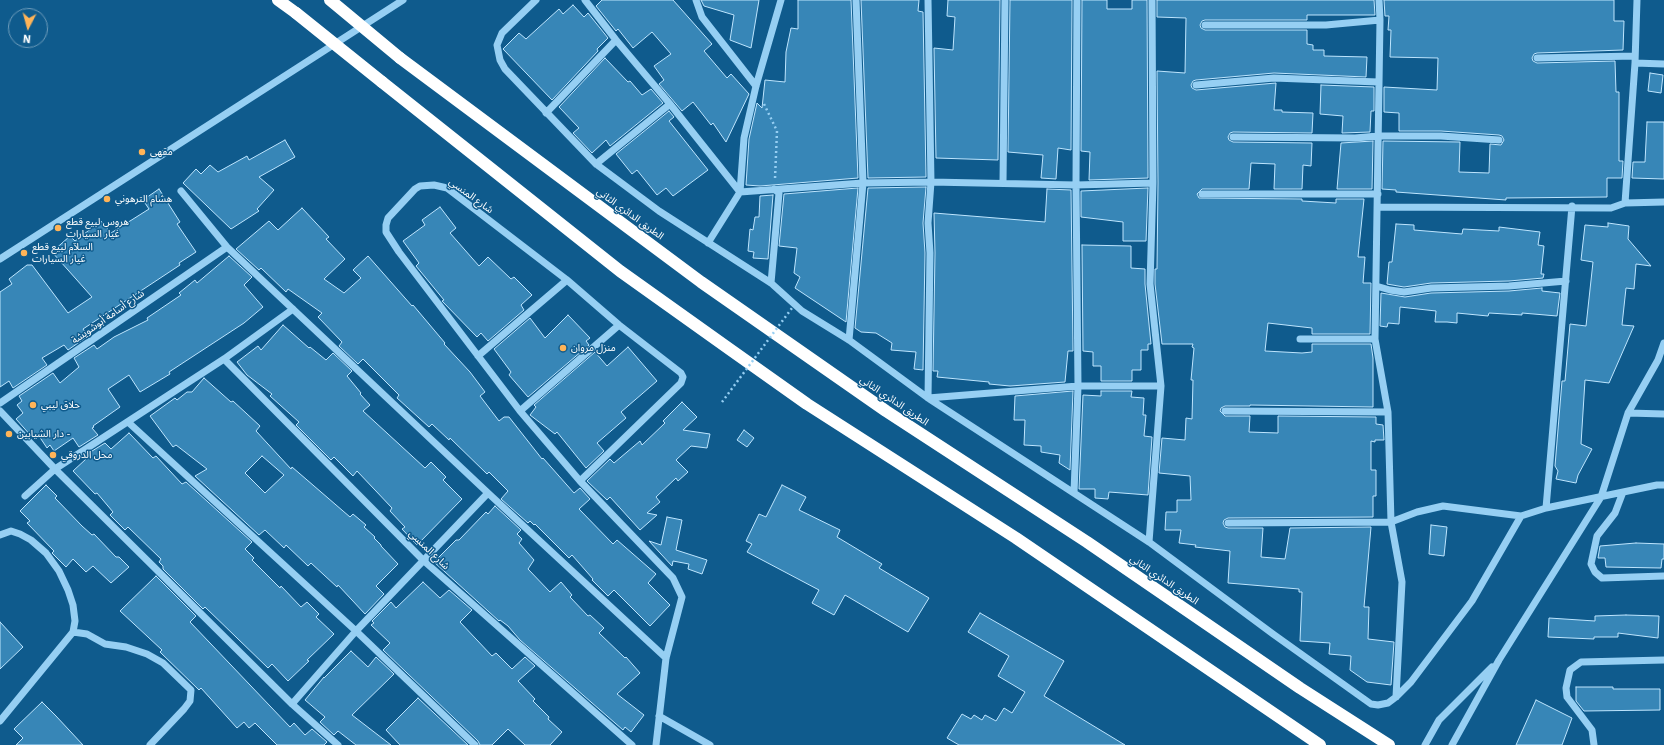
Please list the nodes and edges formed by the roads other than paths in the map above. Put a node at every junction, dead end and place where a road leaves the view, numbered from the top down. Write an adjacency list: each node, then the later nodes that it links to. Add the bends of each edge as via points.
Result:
1 (278, 0): 101 (highway, bridge, via 620,270 728,348 807,404 1016,538)
2 (330, 0): 102 (highway, الطريق الدائري الثاني, bridge, via 400,58 701,282 886,411 1087,542 1300,688)
3 (403, 0): 46 (street)
4 (536, 0): 25 (street, via 502,33 497,45 505,69)
5 (585, 0): 17 (street)
6 (696, 0): 23 (street, via 702,17)
7 (781, 0): 23 (street)
8 (856, 0): 31 (street)
9 (928, 0): 30 (street)
10 (1005, 0): 32 (street)
11 (1077, 0): 34 (street)
12 (1152, 0): 33 (street)
13 (1378, 0): 15 (street)
14 (1637, 0): 19 (street)
15 (1380, 20): 16 (street, via 1326,25); 21 (street)
16 (1205, 25)
17 (616, 40): 24 (street); 25 (street)
18 (1537, 58): 19 (street)
19 (1635, 60): 20 (street); 41 (street)
20 (1664, 64)
21 (1378, 82): 22 (street, via 1274,78); 26 (street)
22 (1196, 85)
23 (756, 86): 37 (street, via 744,138)
24 (670, 104): 29 (street); 37 (street)
25 (546, 113): 29 (street)
26 (1378, 136): 27 (street); 28 (street, via 1441,136); 39 (street)
27 (1233, 137)
28 (1499, 140)
29 (596, 164): 44 (street, via 644,201)
30 (931, 182): 31 (street); 32 (street); 61 (street, via 928,223)
31 (863, 183): 35 (street); 55 (street)
32 (1003, 183): 34 (street)
33 (1153, 183): 34 (street); 60 (street, via 1150,284)
34 (1076, 184): 59 (street)
35 (774, 189): 37 (street); 49 (street, via 779,193)
36 (181, 192): 45 (street)
37 (740, 192): 44 (street)
38 (1202, 194): 39 (street)
39 (1378, 194): 43 (street)
40 (1664, 202): 41 (street)
41 (1625, 203): 42 (street, via 1612,208)
42 (1572, 206): 43 (street); 48 (street)
43 (1378, 207): 50 (street)
44 (708, 243): 49 (street)
45 (227, 246): 51 (street); 62 (street, شارع أسامة أبوشويشة)
46 (0, 259)
47 (567, 280): 52 (street, شارع المنسي); 57 (street); 57 (street, شارع المنسي, via 447,188 434,185 415,188 388,218 386,232)
48 (1566, 281): 50 (street, via 1509,286 1431,288 1404,292); 78 (street)
49 (771, 283): 55 (street, via 802,311)
50 (1376, 286): 54 (street)
51 (293, 309): 58 (street); 74 (street)
52 (619, 324): 64 (street); 71 (street, شارع المنسي, via 679,371 683,377 682,381)
53 (1300, 338): 54 (street)
54 (1375, 339): 66 (street)
55 (849, 340): 61 (street)
56 (1664, 343): 67 (street, via 1658,360)
57 (478, 356): 64 (street, شارع المنسي)
58 (224, 359): 69 (street); 84 (street, شارع المنسي)
59 (1078, 386): 60 (street); 61 (street); 75 (street)
60 (1161, 386): 83 (street)
61 (928, 398): 75 (street)
62 (0, 403)
63 (0, 411): 70 (street)
64 (520, 411): 71 (street, شارع المنسي)
65 (1225, 411): 66 (street)
66 (1388, 412): 81 (street)
67 (1628, 414): 68 (street); 77 (street)
68 (1664, 414)
69 (128, 422): 70 (street); 86 (street)
70 (55, 469): 76 (street); 92 (street)
71 (580, 481): 88 (street, شارع المنسي, via 675,581 682,597)
72 (1664, 485): 73 (street)
73 (1623, 492): 77 (street); 85 (street, via 1615,513 1597,536 1591,564 1602,578)
74 (488, 493): 84 (street); 88 (street)
75 (1074, 493): 83 (street)
76 (25, 496)
77 (1601, 497): 78 (street); 89 (street)
78 (1546, 508): 79 (street)
79 (1521, 516): 81 (street, via 1443,506 1417,512); 91 (street, via 1472,601 1411,682)
80 (1228, 522): 81 (street)
81 (1392, 522): 91 (street, via 1402,582)
82 (0, 535): 87 (street, via 11,531 20,534 46,553 68,590 75,621)
83 (1149, 542): 91 (street, via 1371,704 1388,703)
84 (424, 561): 86 (street); 98 (street, شارع المنسي)
85 (1664, 576)
86 (356, 631): 92 (street); 97 (street)
87 (73, 632): 94 (street); 95 (street, via 87,634 105,644 147,654 163,663 191,690 190,701 184,710)
88 (666, 658): 93 (street, شارع المنسي)
89 (1499, 660): 103 (street, via 1439,720); 104 (street)
90 (1664, 660): 105 (street, via 1581,662 1570,670 1567,697 1592,730)
91 (1396, 697)
92 (292, 704): 96 (street)
93 (659, 716): 99 (street, شارع المنسي); 100 (street)
94 (0, 721)
95 (150, 745)
96 (338, 745)
97 (475, 745)
98 (632, 745)
99 (656, 745)
100 (710, 745)
101 (1320, 745)
102 (1389, 745)
103 (1425, 745)
104 (1452, 745)
105 (1594, 745)

